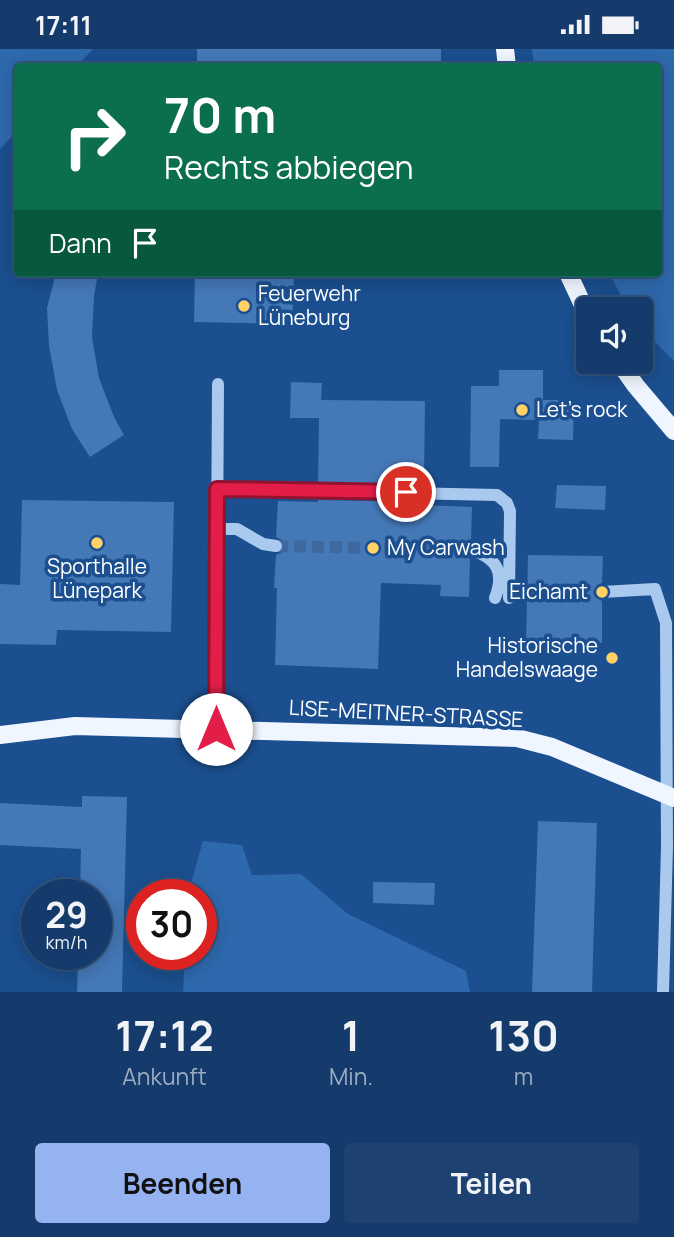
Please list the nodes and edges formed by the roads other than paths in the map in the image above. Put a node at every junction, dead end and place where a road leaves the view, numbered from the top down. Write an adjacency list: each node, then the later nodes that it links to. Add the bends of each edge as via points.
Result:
1 (570, 277): 2 (main road)
2 (579, 297)
3 (627, 374): 5 (main road)
4 (218, 383): 6 (street)
5 (674, 432)
6 (217, 489): 7 (street); 12 (street, via 497,495 510,511)
7 (217, 529): 8 (street, via 237,530); 13 (street)
8 (276, 546)
9 (471, 550): 11 (street, via 489,556 499,571)
10 (602, 592): 15 (street, via 655,589 666,623)
11 (495, 598)
12 (509, 598)
13 (216, 729): 14 (main road, LISE-MEITNER-STRASSE, via 75,726); 15 (main road, LISE-MEITNER-STRASSE, via 517,738 552,747)
14 (0, 735)
15 (670, 797): 16 (street)
16 (663, 992)

